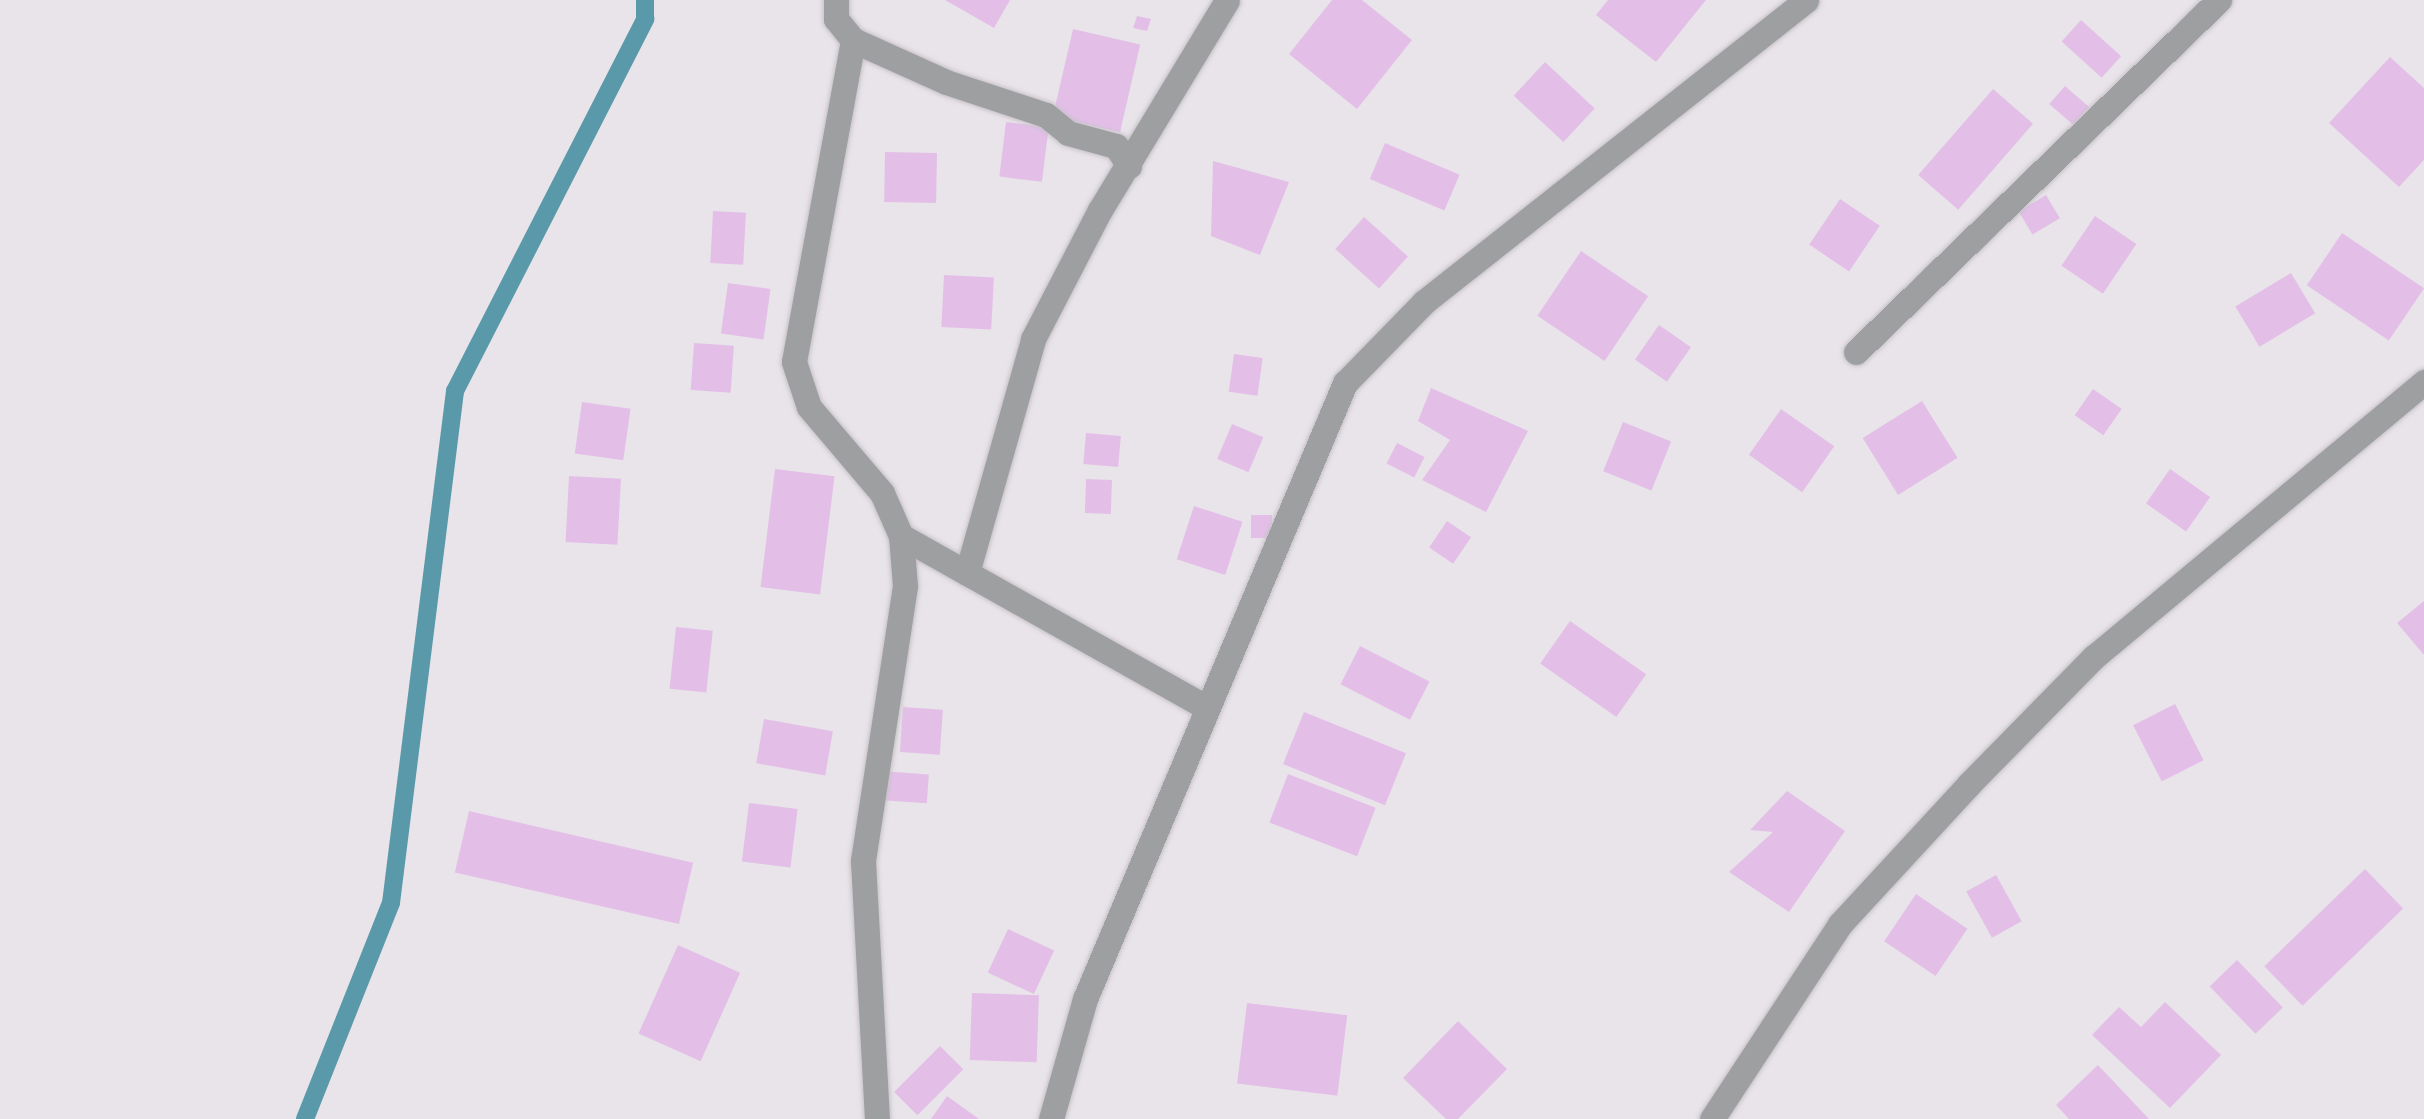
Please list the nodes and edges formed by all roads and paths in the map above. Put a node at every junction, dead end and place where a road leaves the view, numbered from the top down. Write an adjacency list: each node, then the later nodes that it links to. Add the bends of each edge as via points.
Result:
1 (836, 0): 5 (street, via 836,19)
2 (1227, 0): 6 (street)
3 (1806, 0): 11 (street, via 1424,302 1345,383)
4 (2219, 0): 7 (street)
5 (853, 40): 6 (street, via 946,82 1046,116 1068,133 1116,146); 9 (street, via 794,362 809,407 882,493)
6 (1129, 166): 10 (street, via 1033,339)
7 (1856, 352)
8 (2424, 382): 14 (street, via 2094,657 1969,784 1840,924)
9 (901, 536): 10 (street); 12 (street, via 905,586 862,861)
10 (967, 573): 11 (street)
11 (1204, 706): 13 (street, via 1085,999)
12 (878, 1119)
13 (1051, 1119)
14 (1712, 1119)

